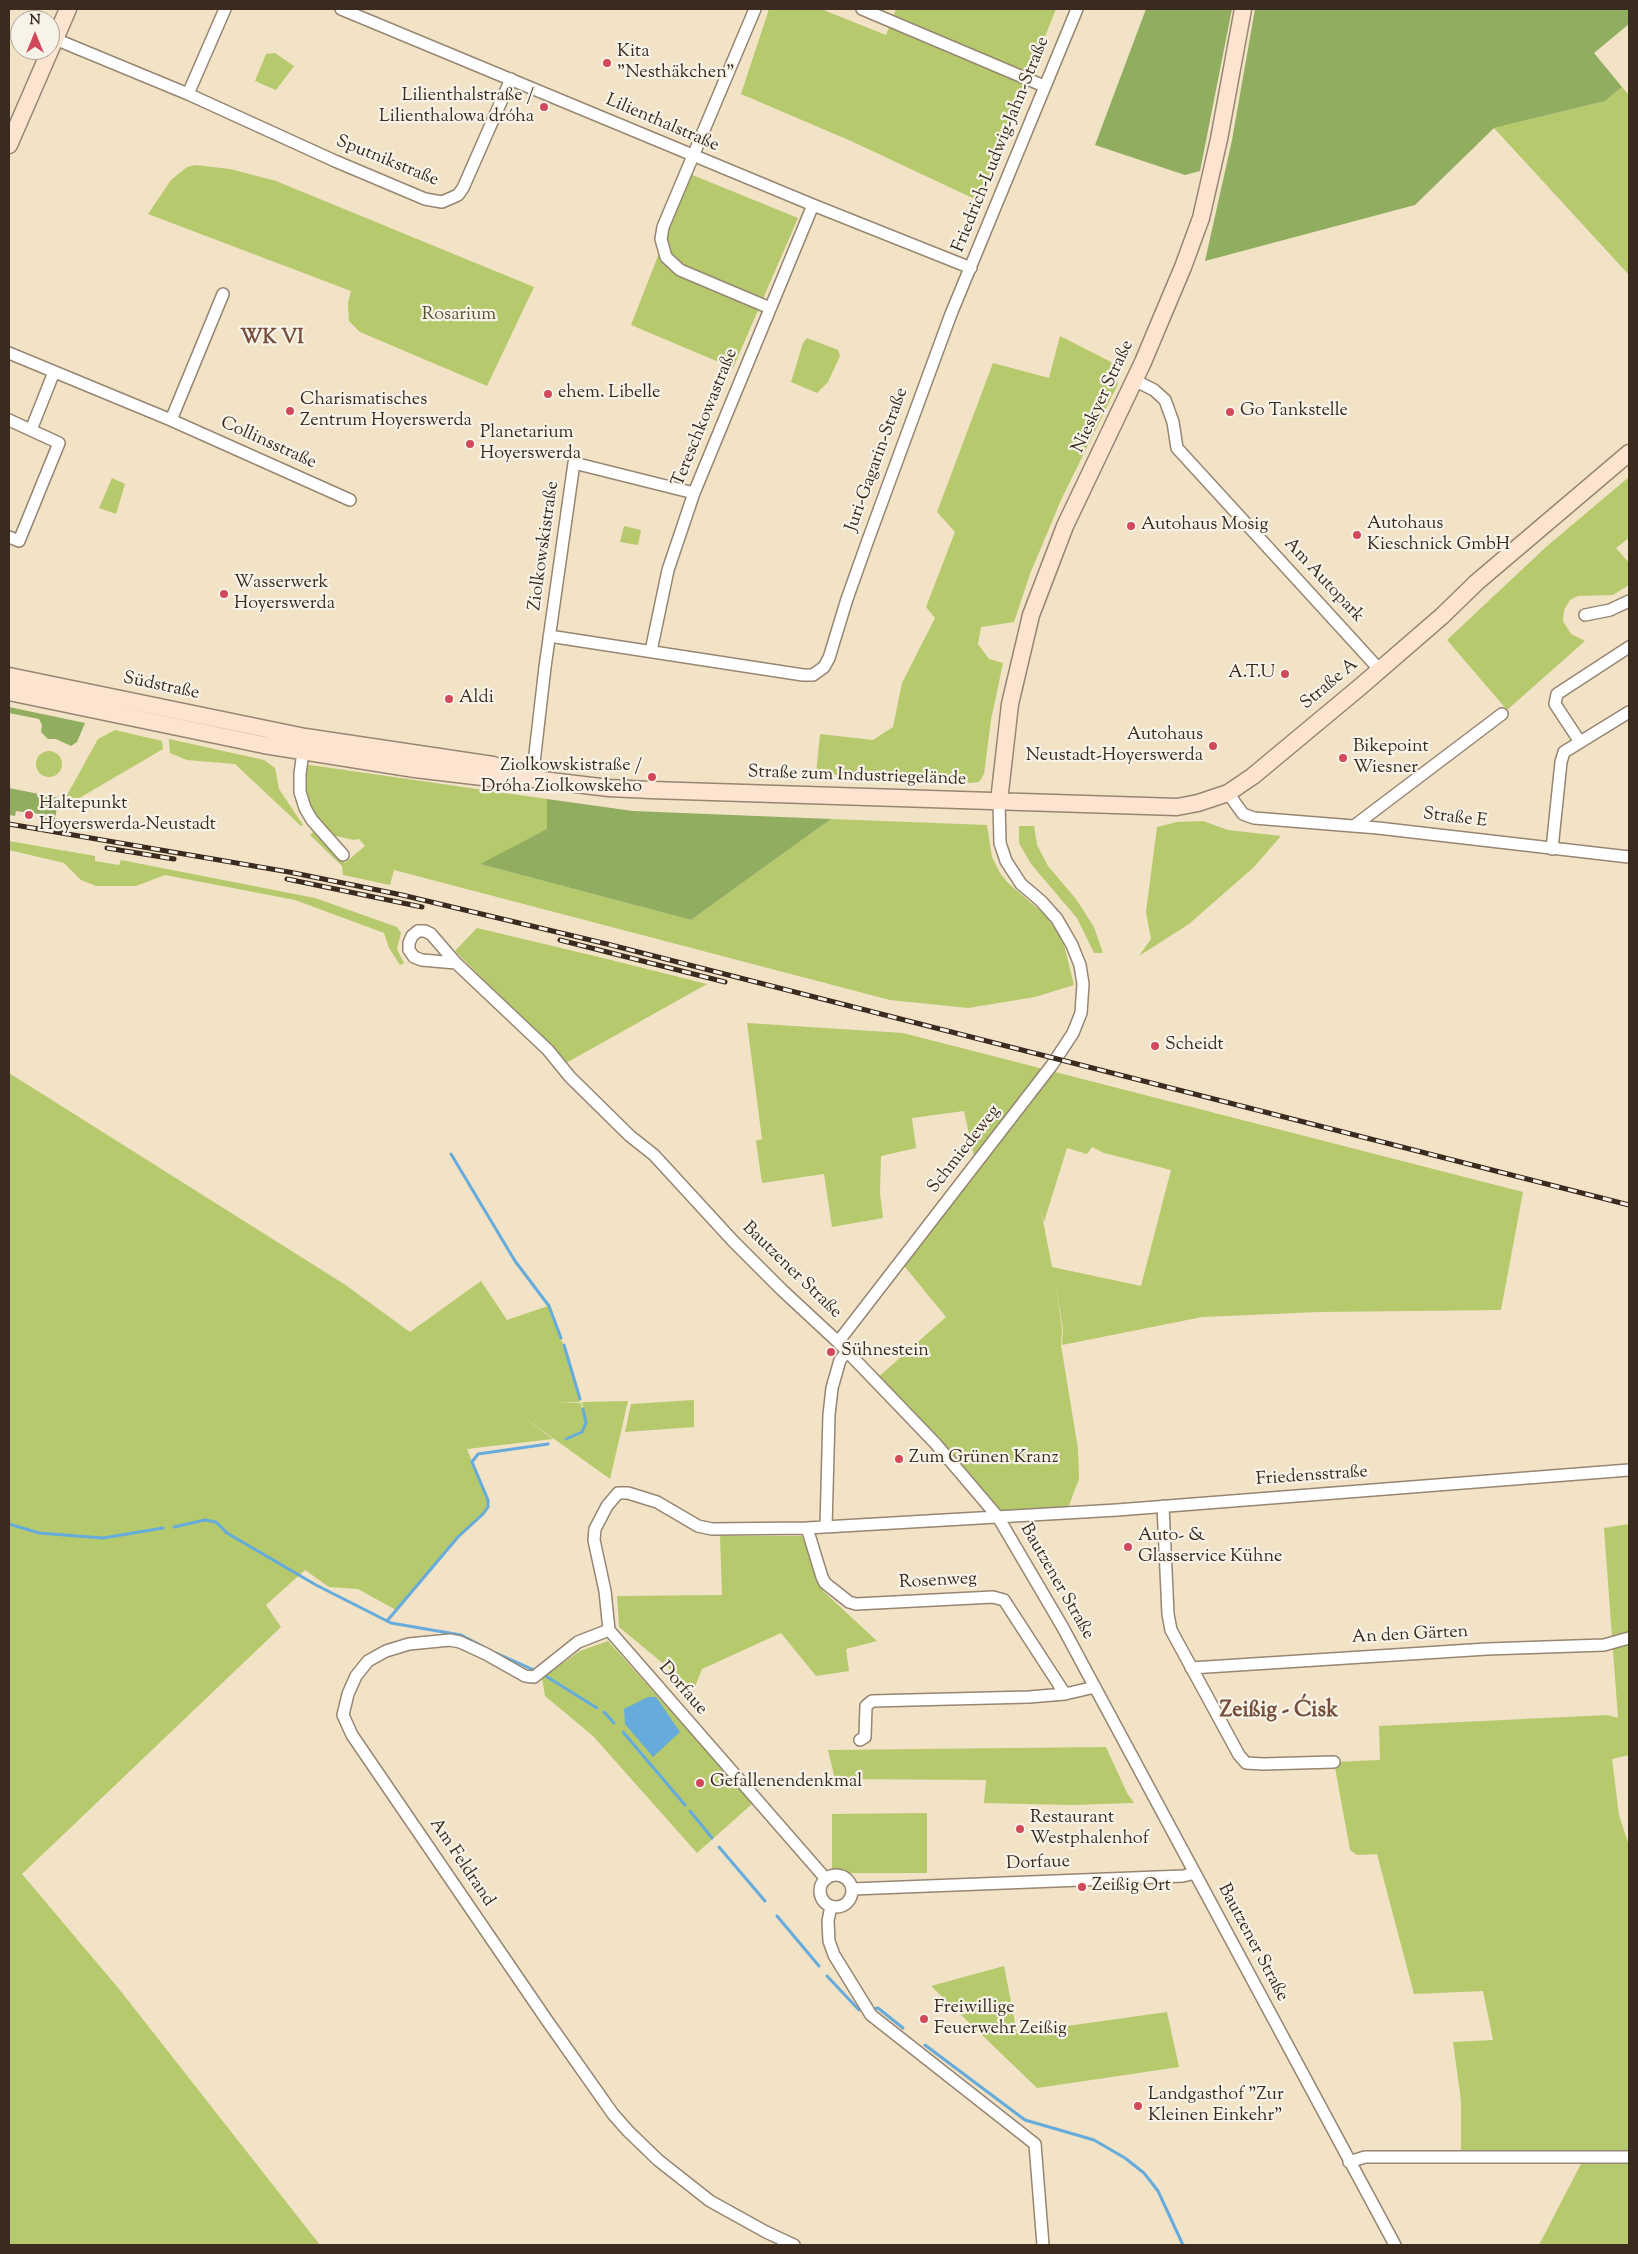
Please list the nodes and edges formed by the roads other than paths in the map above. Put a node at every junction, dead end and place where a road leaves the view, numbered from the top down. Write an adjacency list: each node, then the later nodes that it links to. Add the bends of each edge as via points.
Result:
1 (68, 9): 9 (main road)
2 (225, 9): 14 (street)
3 (341, 9): 12 (street, Lilienthalstraße)
4 (755, 9): 16 (street)
5 (862, 9): 8 (street)
6 (1077, 9): 13 (street, Friedrich-Ludwig-Jahn-Straße)
7 (1243, 9): 23 (main road, Nieskyer Straße, via 1201,218)
8 (877, 12): 13 (street)
9 (60, 27)
10 (60, 41): 14 (street, Sputnikstraße)
11 (46, 60): 15 (main road)
12 (511, 79): 14 (street, Sputnikstraße, via 463,188 442,202 425,199 335,161); 16 (street, Lilienthalstraße)
13 (1044, 86): 18 (street, Friedrich-Ludwig-Jahn-Straße)
14 (188, 94)
15 (9, 145)
16 (692, 156): 17 (street, Lilienthalstraße); 20 (street, via 661,232 666,257 680,270)
17 (813, 205): 18 (street, Lilienthalstraße); 20 (street, Tereschkowastraße)
18 (971, 268): 36 (street, Juri-Gagarin-Straße, via 870,532)
19 (223, 294): 25 (street)
20 (770, 308): 28 (street, Tereschkowastraße)
21 (9, 353): 22 (street, Collinsstraße)
22 (54, 372): 25 (street, Collinsstraße); 26 (street)
23 (1134, 380): 37 (street, Am Autopark, via 1165,400 1177,448); 46 (main road, Nieskyer Straße, via 1065,526 1031,615 1010,704)
24 (9, 420): 26 (street)
25 (171, 420): 29 (street, Collinsstraße)
26 (31, 430): 30 (street, via 59,443 19,541)
27 (1629, 453): 37 (main road, Straße A, via 1477,582)
28 (694, 493): 33 (street, Ziolkowskistraße, via 574,463); 35 (street, Tereschkowastraße, via 668,570)
29 (350, 500)
30 (9, 537)
31 (1629, 601): 32 (street, via 1610,610)
32 (1586, 615)
33 (549, 636): 35 (street, Ziolkowskistraße); 44 (street, Ziolkowskistraße)
34 (1629, 647): 42 (street, via 1558,694 1555,704)
35 (651, 651): 36 (street, Ziolkowskistraße, via 803,675 813,675)
36 (824, 668)
37 (1380, 670): 45 (main road, Straße A, via 1253,776)
38 (9, 676): 43 (main road, Südstraße)
39 (9, 692): 43 (main road, Südstraße, via 107,714)
40 (1629, 712): 42 (street)
41 (1502, 714): 47 (street, Straße E)
42 (1580, 742): 48 (street, via 1564,752 1561,762)
43 (304, 744): 44 (main road, Straße zum Industriegelände, via 493,766); 49 (street, via 300,792 305,808)
44 (528, 779): 46 (main road, Straße zum Industriegelände, via 651,790)
45 (1228, 793): 46 (main road, Straße A, via 1177,807); 47 (street, Straße E, via 1243,814 1254,818)
46 (999, 801): 52 (street, Schmiedeweg, via 1000,843 1006,861 1021,884 1057,919 1080,965 1083,984 1081,1013 1061,1053)
47 (1354, 826): 48 (street, Straße E)
48 (1552, 849): 50 (street, Straße E)
49 (343, 855)
50 (1629, 857)
51 (456, 962): 52 (street, Bautzener Straße, via 548,1050 570,1077 623,1129 654,1155 733,1241)
52 (838, 1342): 53 (street, Bautzener Straße)
53 (847, 1352): 56 (street, Bautzener Straße, via 936,1443); 57 (street, via 840,1360 831,1397)
54 (1629, 1470): 55 (street, Friedensstraße)
55 (1163, 1506): 56 (street, Friedensstraße); 61 (street, via 1168,1614 1171,1630)
56 (998, 1517): 57 (street); 62 (street, Bautzener Straße)
57 (826, 1527): 58 (street)
58 (807, 1528): 59 (street, via 712,1529 698,1526 657,1502 618,1493 595,1529 594,1540); 63 (street, Rosenweg, via 825,1583 849,1602 993,1597 1004,1600)
59 (609, 1630): 67 (street, Dorfaue); 72 (street, Am Feldrand, via 578,1642 534,1677 525,1676 486,1654 450,1640 409,1644 386,1651 368,1661 356,1676 343,1715 352,1735 613,2114 658,2160 710,2201)
60 (1629, 1638): 61 (street, An den Gärten, via 1604,1645)
61 (1191, 1668): 65 (street, via 1239,1755 1246,1762)
62 (1095, 1687): 63 (street); 66 (street, Bautzener Straße)
63 (1065, 1694): 64 (street, via 872,1701 866,1706 865,1737)
64 (860, 1740)
65 (1334, 1762)
66 (1195, 1873): 68 (street, Dorfaue); 71 (street, Bautzener Straße)
67 (826, 1879): 68 (street, via 841,1876); 69 (street, via 821,1895)
68 (852, 1889): 69 (street, via 847,1903)
69 (831, 1906): 73 (street, via 828,1921 834,1955 871,2015 1035,2144)
70 (1629, 2156): 71 (street, via 1365,2157)
71 (1349, 2162): 74 (street, Bautzener Straße)
72 (794, 2245)
73 (1043, 2245)
74 (1395, 2245)

